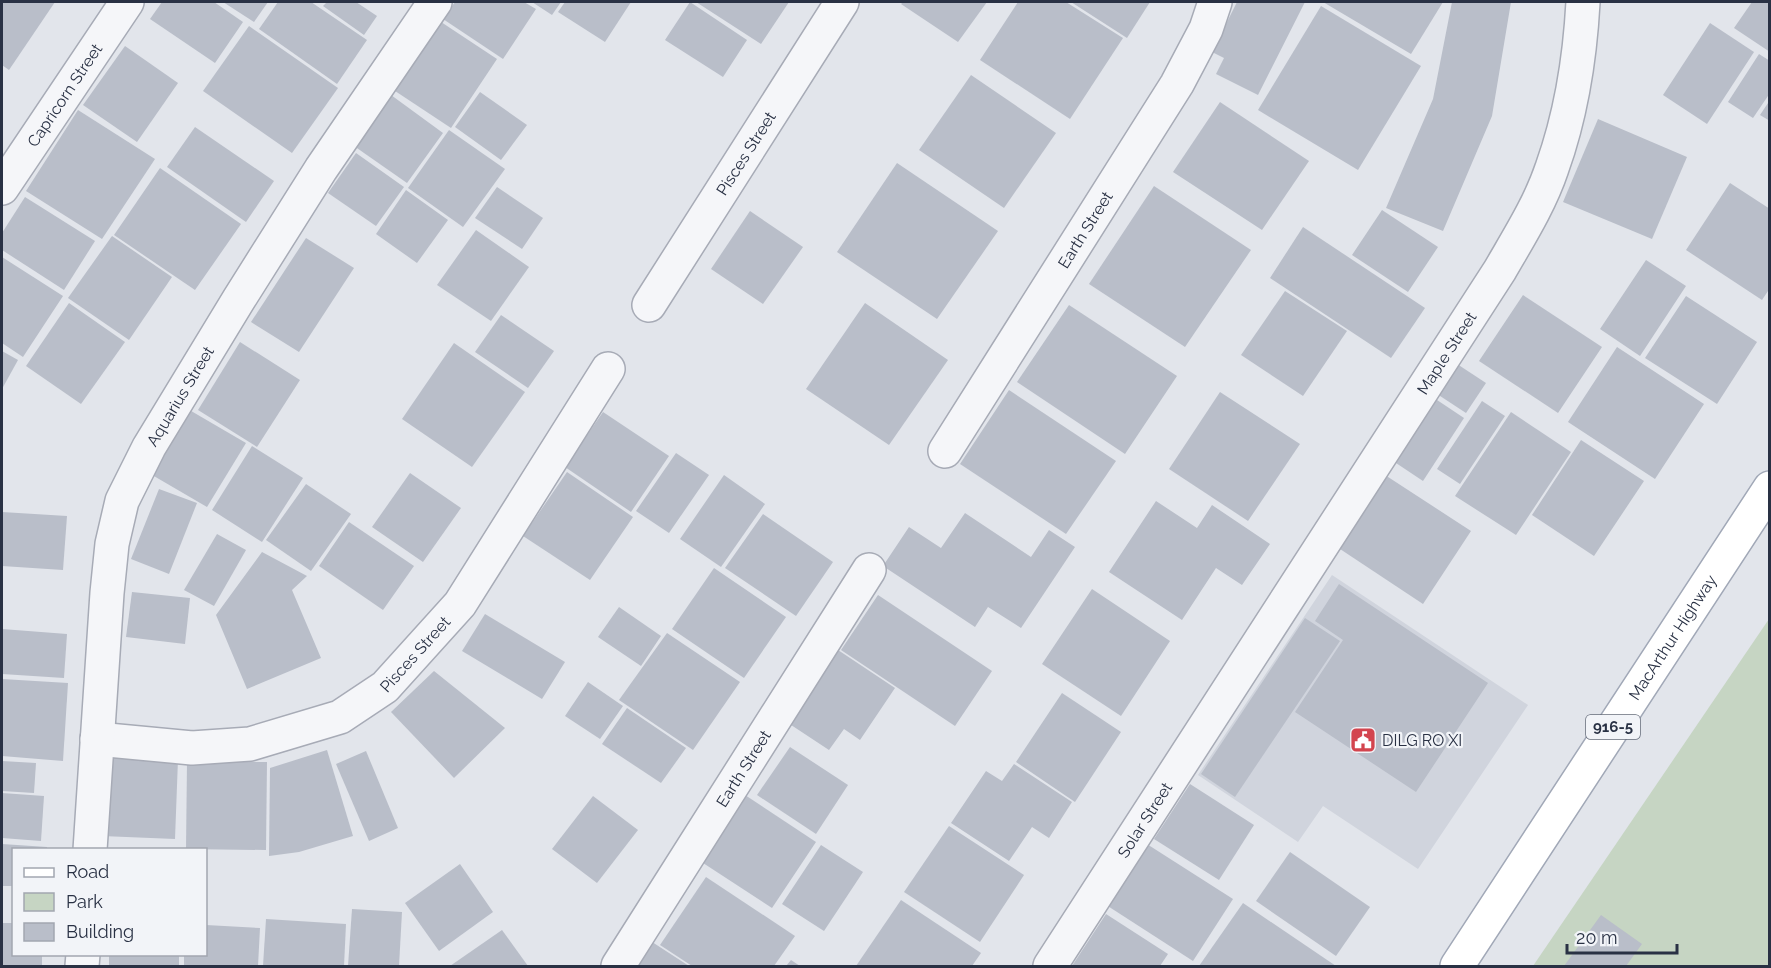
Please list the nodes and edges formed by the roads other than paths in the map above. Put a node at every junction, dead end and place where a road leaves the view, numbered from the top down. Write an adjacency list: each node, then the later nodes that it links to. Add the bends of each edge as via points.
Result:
1 (128, 2): 6 (street, Capricorn Street)
2 (435, 2): 13 (street, Aquarius Street, via 321,169 239,299 149,447 122,501 112,544)
3 (842, 2): 7 (street, Pisces Street)
4 (1215, 2): 9 (street, Earth Street, via 1206,29 1177,84)
5 (1583, 2): 12 (street, Maple Street, via 1570,106 1552,169 1528,222)
6 (2, 188)
7 (648, 305)
8 (608, 369): 13 (street, Pisces Street, via 460,604 385,687 340,717 250,744 192,748)
9 (945, 451)
10 (1770, 488): 17 (main road, MacArthur Highway / 916-5)
11 (869, 570): 15 (street, Earth Street)
12 (1239, 674): 16 (street, Solar Street)
13 (98, 739): 14 (street, Aquarius Street)
14 (90, 848)
15 (618, 966)
16 (1050, 966)
17 (1457, 966)

